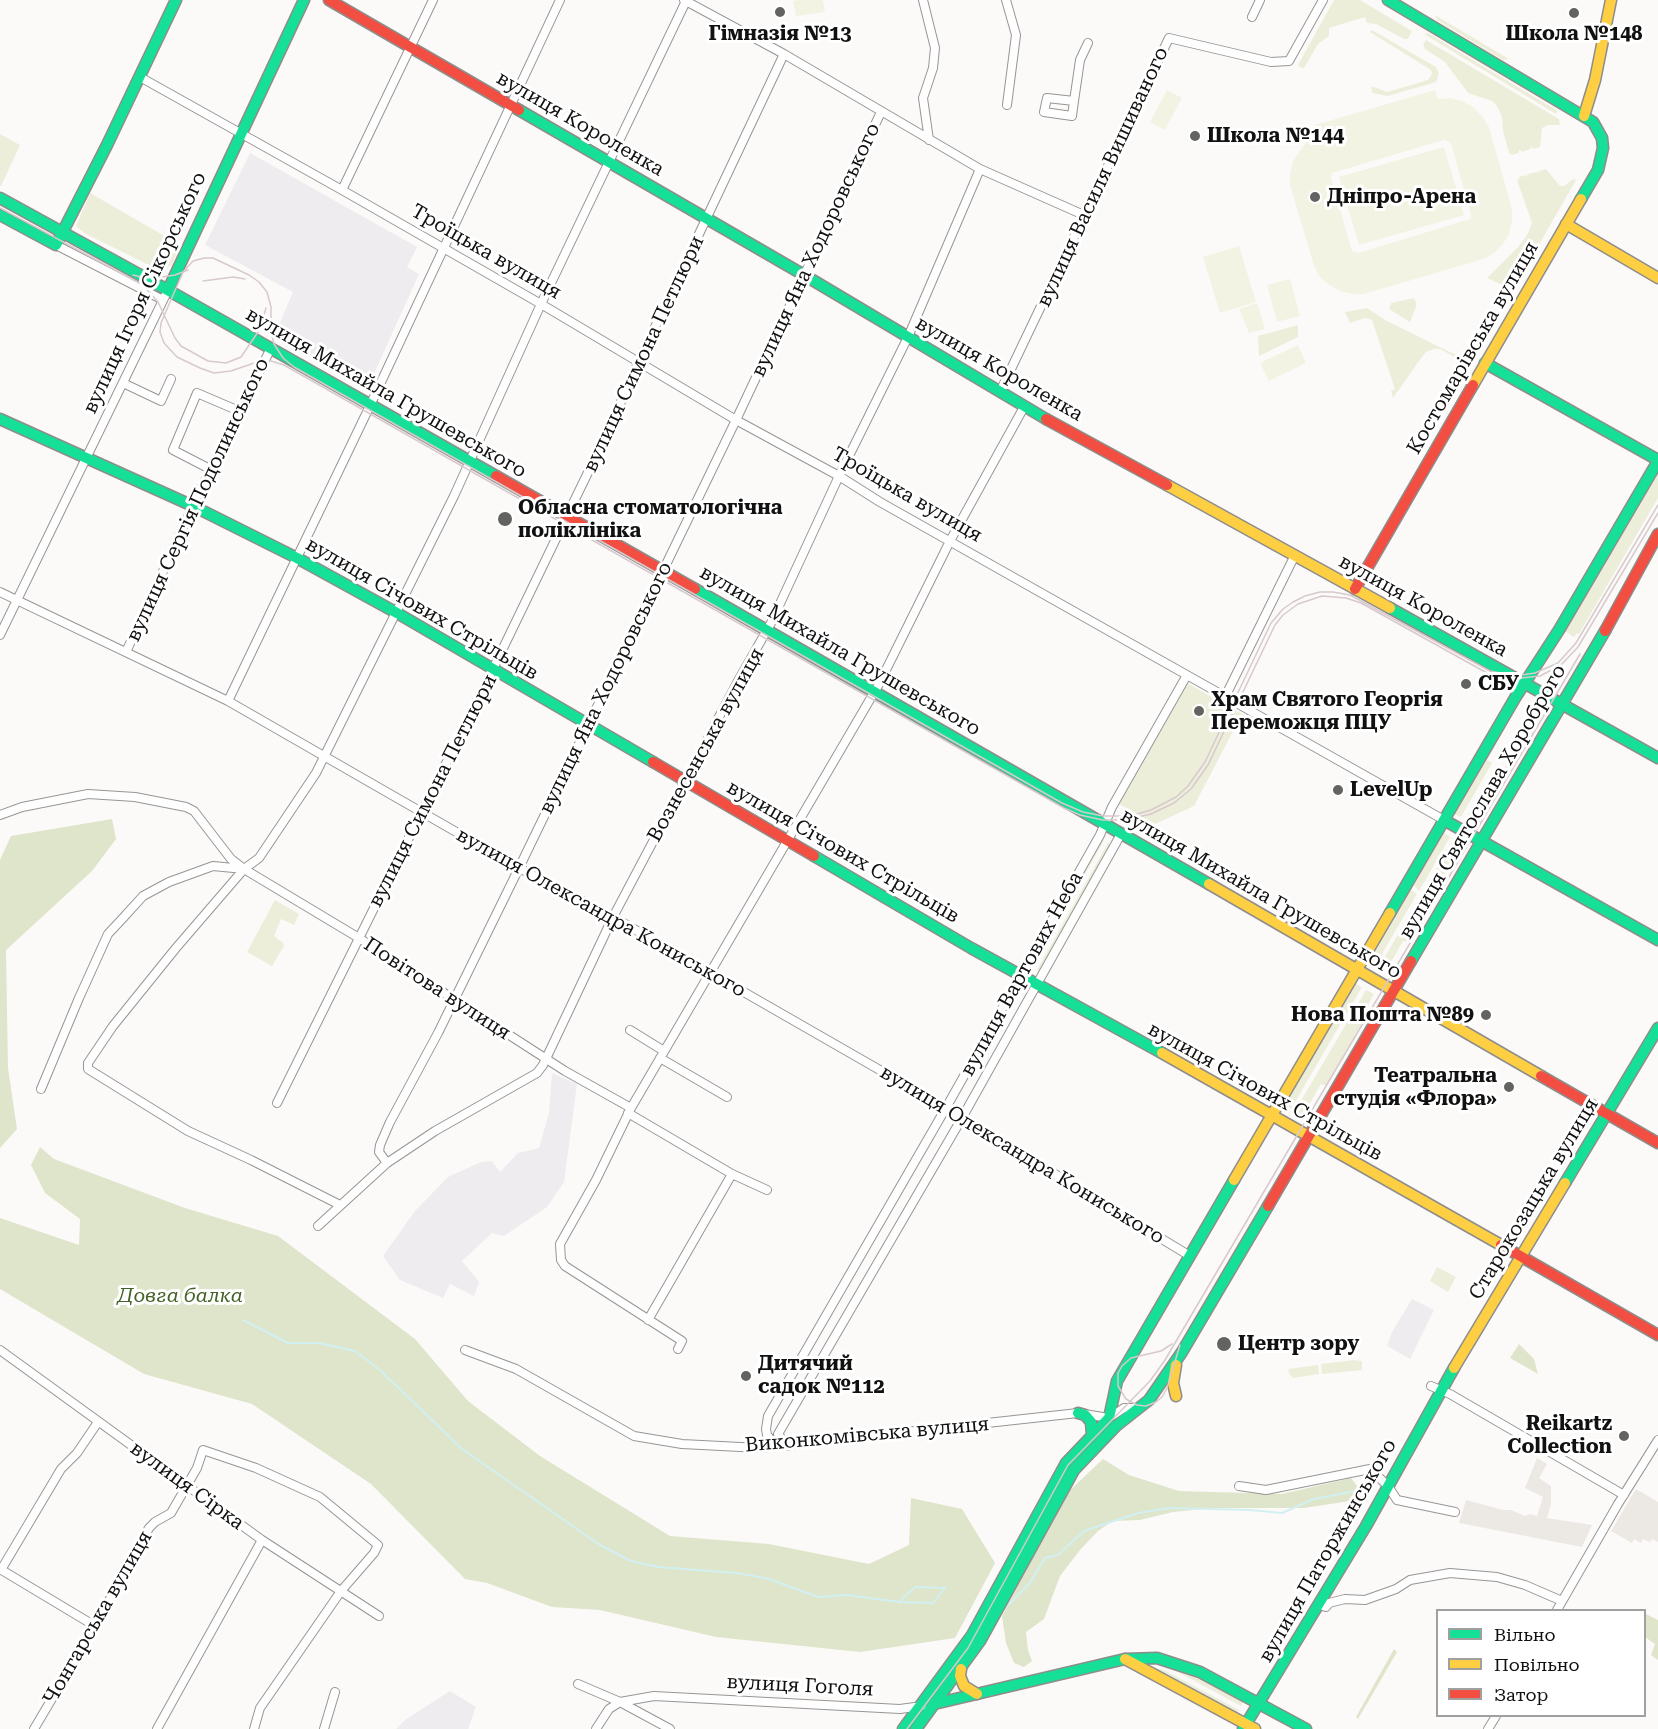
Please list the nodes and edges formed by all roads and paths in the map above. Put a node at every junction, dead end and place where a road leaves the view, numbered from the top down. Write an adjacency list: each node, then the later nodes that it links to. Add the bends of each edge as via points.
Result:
1 (176, 0): 17 (main road)
2 (304, 0): 23 (main road, вулиця Ігоря Сікорського)
3 (328, 0): 15 (main road, вулиця Короленка)
4 (433, 0): 15 (street)
5 (560, 0): 19 (street)
6 (923, 0): 24 (street, via 935,48 923,98)
7 (1006, 0): 20 (street, via 1016,35)
8 (1260, 0): 13 (street)
9 (1323, 0): 30 (street, вулиця Василя Вишиваного, via 1288,61 1271,62 1169,38)
10 (1388, 0): 22 (main road)
11 (1611, 0): 22 (main road)
12 (685, 1): 16 (street); 25 (street)
13 (1252, 17)
14 (1088, 43): 18 (street, via 1080,60)
15 (411, 46): 19 (main road, вулиця Короленка); 27 (street)
16 (784, 54): 21 (street); 31 (street, вулиця Симона Петлюри)
17 (140, 77): 23 (street, Троїцька вулиця); 33 (main road)
18 (1074, 101)
19 (510, 104): 25 (main road, вулиця Короленка); 35 (street)
20 (1007, 105)
21 (881, 112): 24 (street); 36 (street, вулиця Яна Ходоровського)
22 (1588, 119): 32 (main road, Костомарівська вулиця, via 1602,138 1602,159)
23 (240, 134): 27 (street, Троїцька вулиця); 38 (main road, вулиця Ігоря Сікорського)
24 (929, 140): 26 (street)
25 (609, 163): 31 (main road, вулиця Короленка); 39 (street)
26 (980, 169): 30 (street); 40 (street, Вознесенська вулиця)
27 (342, 190): 35 (street, Троїцька вулиця)
28 (0, 198): 33 (main road, вулиця Михайла Грушевського)
29 (0, 215): 34 (main road, вулиця Михайла Грушевського)
30 (1086, 216): 46 (street, вулиця Василя Вишиваного)
31 (707, 219): 36 (main road, вулиця Короленка); 42 (street, вулиця Симона Петлюри)
32 (1566, 224): 37 (main road); 43 (main road, Костомарівська вулиця)
33 (63, 232): 34 (main road); 38 (main road, вулиця Михайла Грушевського)
34 (56, 245): 38 (street, вулиця Михайла Грушевського)
35 (443, 249): 39 (street, Троїцька вулиця); 47 (street)
36 (804, 276): 40 (main road, вулиця Короленка); 51 (street, вулиця Яна Ходоровського)
37 (1658, 278)
38 (165, 295): 41 (main road, вулиця Михайла Грушевського); 45 (street, вулиця Ігоря Сікорського)
39 (541, 304): 42 (street, Троїцька вулиця); 53 (street)
40 (908, 337): 46 (main road, вулиця Короленка); 56 (street, Вознесенська вулиця)
41 (271, 348): 47 (main road, вулиця Михайла Грушевського); 49 (street, вулиця Сергія Подолинського)
42 (639, 362): 51 (street, Троїцька вулиця); 58 (street, вулиця Симона Петлюри)
43 (1485, 363): 54 (main road); 64 (main road, Костомарівська вулиця)
44 (171, 379): 45 (street, via 161,401)
45 (123, 383): 52 (street, вулиця Ігоря Сікорського)
46 (1000, 392): 48 (main road, вулиця Короленка)
47 (370, 405): 53 (main road, вулиця Михайла Грушевського); 62 (street)
48 (1024, 407): 60 (street); 61 (main road, вулиця Короленка)
49 (239, 411): 55 (street, вулиця Сергія Подолинського); 55 (street, via 197,393 173,450)
50 (0, 419): 52 (main road, вулиця Січових Стрільців)
51 (736, 420): 56 (street, Троїцька вулиця); 63 (street, вулиця Яна Ходоровського)
52 (86, 458): 57 (main road, вулиця Січових Стрільців); 66 (street, вулиця Ігоря Сікорського)
53 (469, 460): 58 (main road, вулиця Михайла Грушевського); 67 (street)
54 (1658, 460): 73 (main road, вулиця Святослава Хороброго)
55 (210, 469): 57 (street, вулиця Сергія Подолинського)
56 (839, 476): 60 (street, Троїцька вулиця); 68 (street, Вознесенська вулиця)
57 (193, 506): 62 (main road, вулиця Січових Стрільців); 70 (street, вулиця Сергія Подолинського)
58 (567, 516): 63 (main road, вулиця Михайла Грушевського); 71 (street, вулиця Симона Петлюри)
59 (1658, 534): 77 (main road, вулиця Святослава Хороброго)
60 (950, 541): 72 (street, Троїцька вулиця); 74 (street)
61 (1295, 555): 64 (main road, вулиця Короленка); 75 (street)
62 (297, 558): 67 (main road, вулиця Січових Стрільців); 76 (street)
63 (663, 570): 68 (main road, вулиця Михайла Грушевського); 78 (street, вулиця Яна Ходоровського)
64 (1355, 589): 73 (main road, вулиця Короленка)
65 (0, 592): 66 (street, вулиця Олександра Кониського)
66 (17, 600): 69 (street, вулиця Ігоря Сікорського); 70 (street, вулиця Олександра Кониського)
67 (397, 613): 71 (main road, вулиця Січових Стрільців); 79 (street)
68 (768, 630): 74 (main road, вулиця Михайла Грушевського); 81 (street, Вознесенська вулиця)
69 (0, 635)
70 (126, 652): 76 (street, вулиця Олександра Кониського)
71 (494, 669): 78 (main road, вулиця Січових Стрільців); 82 (street, вулиця Симона Петлюри)
72 (1187, 675): 75 (street, Троїцька вулиця); 85 (street, вулиця Вартових Неба)
73 (1525, 682): 77 (main road, вулиця Короленка); 84 (main road, вулиця Святослава Хороброго)
74 (875, 691): 85 (main road, вулиця Михайла Грушевського); 87 (street)
75 (1225, 697): 84 (street, Троїцька вулиця)
76 (228, 701): 79 (street, вулиця Олександра Кониського)
77 (1562, 703): 80 (main road, вулиця Короленка); 88 (main road, вулиця Святослава Хороброго)
78 (588, 725): 81 (main road, вулиця Січових Стрільців); 89 (street, вулиця Яна Ходоровського)
79 (325, 755): 82 (street, вулиця Олександра Кониського); 90 (street, via 259,858)
80 (1658, 758)
81 (685, 780): 87 (main road, вулиця Січових Стрільців); 91 (street, Вознесенська вулиця)
82 (423, 812): 89 (street, вулиця Олександра Кониського); 92 (street, вулиця Симона Петлюри)
83 (0, 814): 90 (street, via 88,794 135,797 186,807 194,811 231,859)
84 (1444, 820): 88 (main road, Троїцька вулиця); 94 (main road, вулиця Святослава Хороброго)
85 (1105, 825): 86 (main road, вулиця Михайла Грушевського); 96 (street, вулиця Вартових Неба)
86 (1121, 834): 94 (main road, вулиця Михайла Грушевського); 97 (street, вулиця Вартових Неба)
87 (787, 840): 95 (street); 96 (main road, вулиця Січових Стрільців)
88 (1481, 841): 93 (main road, Троїцька вулиця); 98 (main road, вулиця Святослава Хороброго)
89 (519, 868): 91 (street, вулиця Олександра Кониського); 99 (street, вулиця Яна Ходоровського)
90 (244, 869): 92 (street, Повітова вулиця); 104 (street, via 213,866 143,896 108,934); 117 (street, via 113,1026 88,1063 88,1069 188,1131)
91 (613, 917): 95 (street, вулиця Олександра Кониського); 103 (street, Вознесенська вулиця)
92 (359, 938): 99 (street, Повітова вулиця); 106 (street, вулиця Симона Петлюри)
93 (1658, 940)
94 (1358, 970): 98 (main road, вулиця Михайла Грушевського); 110 (main road, вулиця Святослава Хороброго)
95 (710, 973): 102 (street); 107 (street, вулиця Олександра Кониського)
96 (1021, 976): 97 (main road, вулиця Січових Стрільців); 107 (street, вулиця Вартових Неба)
97 (1035, 984): 110 (main road, вулиця Січових Стрільців); 111 (street, вулиця Вартових Неба)
98 (1394, 991): 109 (main road, вулиця Михайла Грушевського); 112 (main road, вулиця Святослава Хороброго)
99 (455, 999): 103 (street, Повітова вулиця); 114 (street, вулиця Яна Ходоровського, via 383,1137 379,1152)
100 (1658, 1028): 109 (main road, Старокозацька вулиця)
101 (630, 1030): 102 (street)
102 (662, 1054): 105 (street); 108 (street)
103 (546, 1057): 108 (street, Повітова вулиця); 114 (street, Вознесенська вулиця, via 537,1073)
104 (41, 1089)
105 (727, 1097)
106 (277, 1103)
107 (946, 1108): 111 (street, вулиця Олександра Кониського); 135 (street, вулиця Вартових Неба, via 768,1416)
108 (630, 1111): 115 (street, Повітова вулиця); 121 (street, via 561,1244 561,1260 571,1271)
109 (1607, 1113): 113 (main road, вулиця Михайла Грушевського); 120 (main road, Старокозацька вулиця)
110 (1274, 1115): 112 (main road, вулиця Січових Стрільців); 119 (main road, вулиця Святослава Хороброго)
111 (962, 1118): 119 (street, вулиця Олександра Кониського); 136 (street, вулиця Вартових Неба)
112 (1309, 1136): 120 (main road, вулиця Січових Стрільців); 126 (main road, вулиця Святослава Хороброго)
113 (1658, 1143)
114 (387, 1163): 117 (street, Вознесенська вулиця)
115 (732, 1174): 116 (street, Повітова вулиця); 121 (street)
116 (767, 1190)
117 (340, 1205): 118 (street, Вознесенська вулиця)
118 (318, 1226)
119 (1190, 1256): 128 (main road, вулиця Святослава Хороброго)
120 (1521, 1257): 122 (main road, вулиця Січових Стрільців); 127 (main road, Старокозацька вулиця)
121 (648, 1320): 123 (street, via 682,1341)
122 (1658, 1335)
123 (678, 1348)
124 (0, 1350): 133 (street, вулиця Сірка)
125 (465, 1350): 139 (street, Виконкомівська вулиця, via 516,1369 634,1436 732,1448)
126 (1182, 1352): 129 (main road, via 1174,1369); 130 (main road, вулиця Святослава Хороброго)
127 (1436, 1387): 143 (main road, вулиця Паторжинського); 144 (street)
128 (1113, 1390): 131 (street); 134 (main road, вулиця Святослава Хороброго)
129 (1176, 1396)
130 (1141, 1406): 131 (street); 134 (main road, вулиця Святослава Хороброго)
131 (1124, 1408): 134 (street)
132 (1078, 1413): 134 (street, Виконкомівська вулиця); 137 (main road, via 1091,1422); 140 (street, Виконкомівська вулиця)
133 (98, 1422): 141 (street, вулиця Сірка); 148 (street, via 61,1469)
134 (1113, 1422): 137 (main road, вулиця Святослава Хороброго); 147 (main road, вулиця Святослава Хороброго, via 1074,1470)
135 (766, 1429): 136 (street); 139 (street)
136 (778, 1434): 140 (street)
137 (1092, 1435): 147 (main road, вулиця Святослава Хороброго, via 1061,1470)
138 (1658, 1440): 144 (street)
139 (776, 1446): 140 (street, Виконкомівська вулиця)
140 (789, 1446)
141 (186, 1485): 146 (street, вулиця Сірка); 149 (street, Чонгарська вулиця, via 203,1450 256,1468 320,1497 378,1545); 155 (street, Чонгарська вулиця, via 171,1513 149,1528)
142 (1239, 1486): 143 (street, via 1266,1490 1370,1469)
143 (1388, 1486): 145 (street, via 1397,1500); 151 (main road, вулиця Паторжинського)
144 (1624, 1495): 150 (street)
145 (1455, 1512)
146 (262, 1540): 149 (street, вулиця Сірка); 167 (street)
147 (1023, 1551): 153 (main road)
148 (0, 1570): 155 (street)
149 (341, 1592): 154 (street, вулиця Сірка); 168 (street, via 260,1708)
150 (1562, 1601): 151 (street, via 1497,1577 1450,1573 1410,1581 1365,1600 1345,1599); 152 (street)
151 (1319, 1605): 162 (main road, вулиця Паторжинського)
152 (1558, 1609)
153 (990, 1611): 157 (main road, via 980,1641); 164 (main road)
154 (379, 1616)
155 (95, 1626): 166 (street, Чонгарська вулиця)
156 (1125, 1659): 160 (main road, вулиця Гоголя); 162 (main road, вулиця Гоголя, via 1156,1658 1182,1665); 165 (main road)
157 (961, 1669): 160 (main road, via 964,1686); 163 (main road)
158 (578, 1684): 161 (street)
159 (335, 1692): 169 (street)
160 (977, 1694): 163 (main road, вулиця Гоголя)
161 (620, 1702): 164 (street, вулиця Гоголя, via 654,1696 900,1709); 170 (street, via 609,1709); 171 (street)
162 (1258, 1703): 165 (main road, вулиця Паторжинського); 174 (main road, вулиця Гоголя)
163 (934, 1704): 164 (street, вулиця Гоголя); 173 (main road)
164 (919, 1706): 172 (main road)
165 (1248, 1727)
166 (34, 1729)
167 (157, 1729)
168 (254, 1729)
169 (324, 1729)
170 (596, 1729)
171 (669, 1729)
172 (903, 1729)
173 (916, 1729)
174 (1306, 1729)

